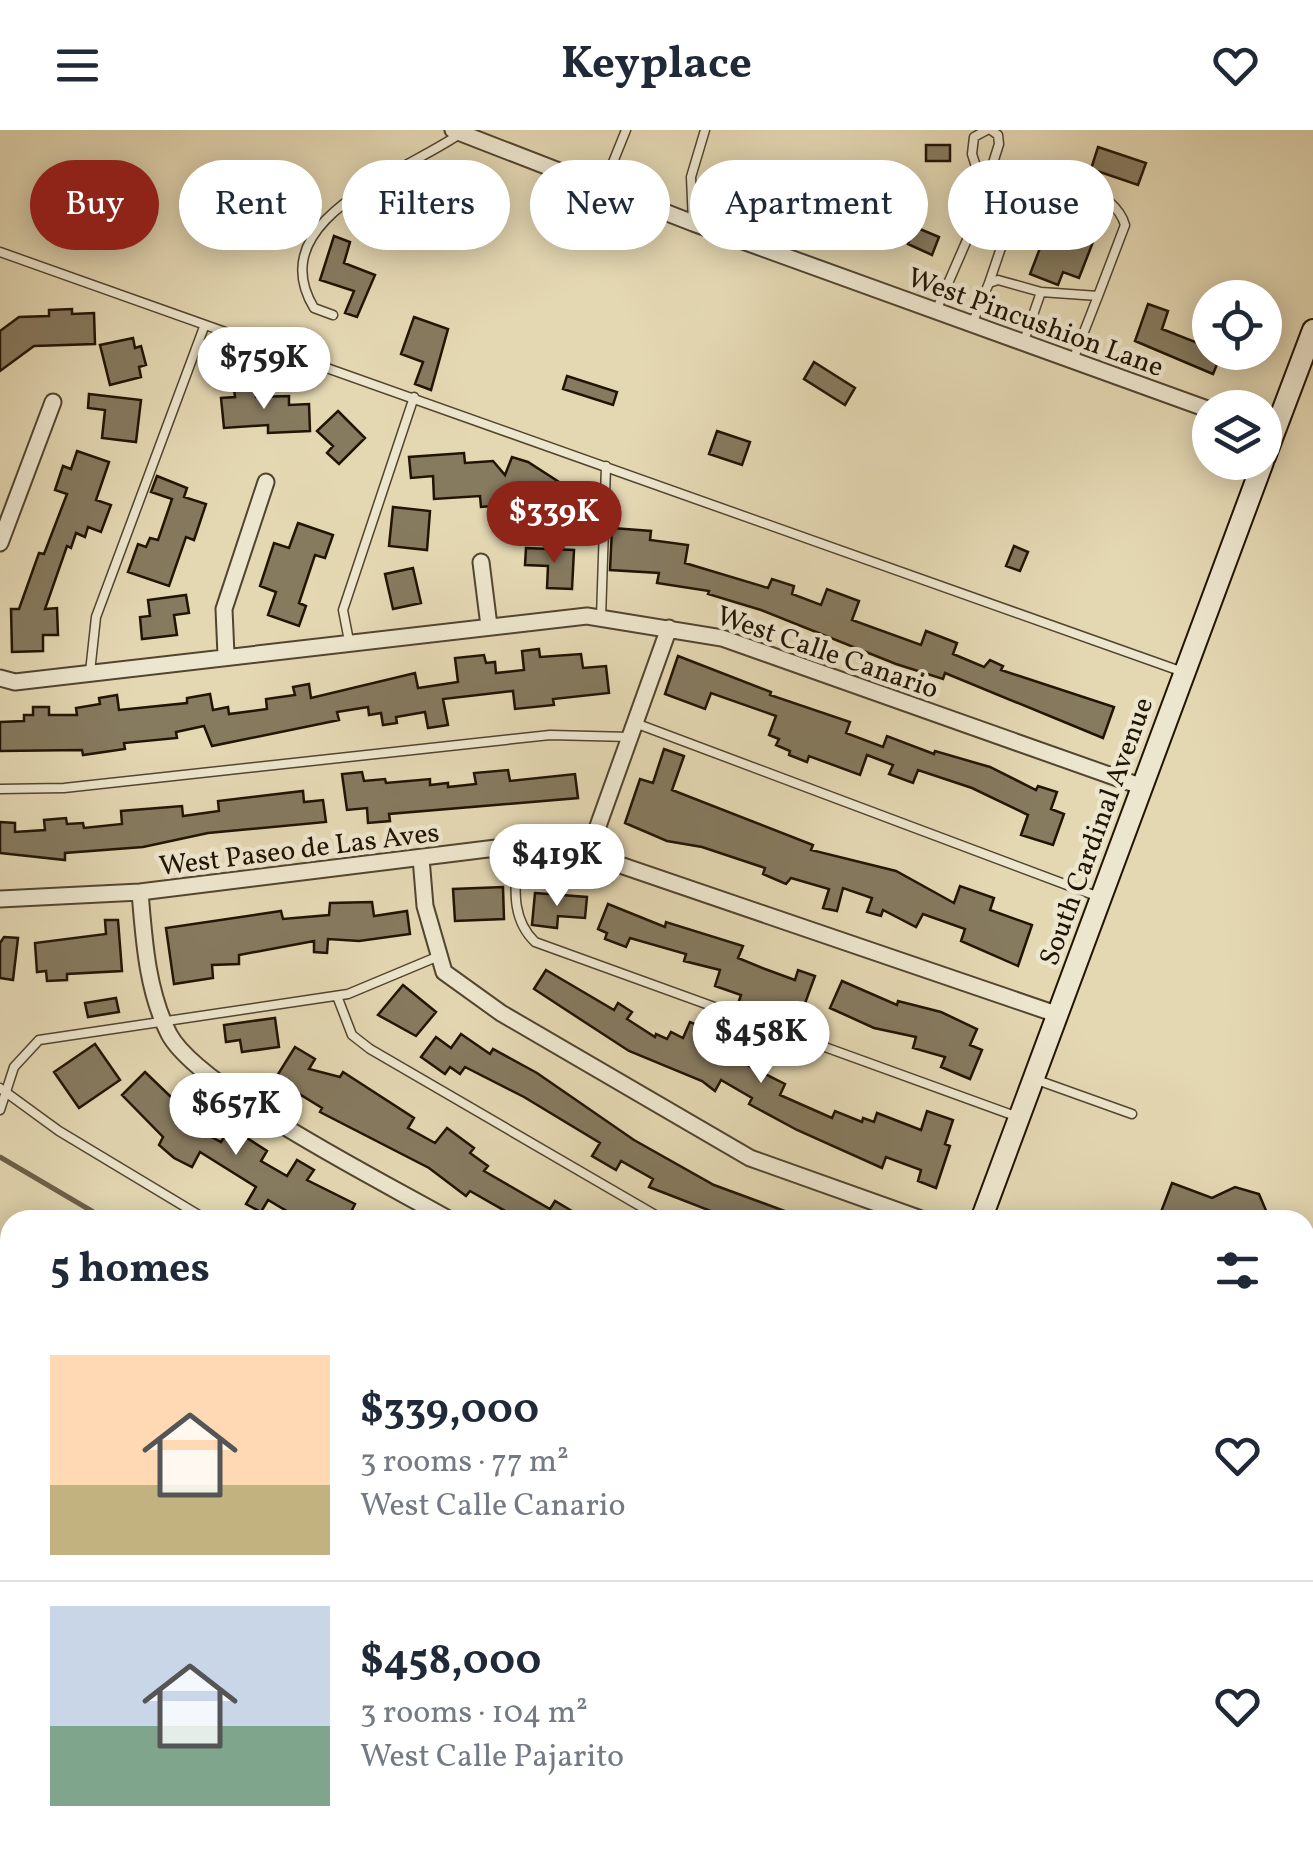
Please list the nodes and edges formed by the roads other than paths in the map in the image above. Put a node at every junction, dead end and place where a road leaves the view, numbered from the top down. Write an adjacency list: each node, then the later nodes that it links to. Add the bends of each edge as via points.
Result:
1 (626, 130): 6 (lane)
2 (705, 130): 7 (lane)
3 (989, 130): 8 (lane, via 974,137); 9 (lane, via 998,135)
4 (457, 132): 5 (street, West Pincushion Lane); 17 (lane, via 408,167 356,192 319,229 306,252 303,282 314,308)
5 (531, 160)
6 (614, 160)
7 (696, 160)
8 (974, 160)
9 (994, 160)
10 (768, 250): 16 (street, West Pincushion Lane)
11 (961, 250): 16 (lane)
12 (0, 252): 19 (lane)
13 (989, 284): 14 (lane, via 998,280); 15 (lane, via 1022,186 1032,180 1084,185 1112,198 1126,224); 18 (lane)
14 (1041, 292): 15 (lane); 21 (lane)
15 (1098, 296): 22 (lane)
16 (936, 311): 18 (street, West Pincushion Lane)
17 (333, 315)
18 (972, 324): 21 (street, West Pincushion Lane)
19 (204, 328): 23 (lane); 37 (lane, via 96,617)
20 (1313, 330): 26 (main road, South Cardinal Avenue)
21 (1023, 342): 22 (street, West Pincushion Lane)
22 (1072, 360): 25 (street, West Pincushion Lane)
23 (414, 397): 27 (lane); 35 (lane, via 344,610)
24 (52, 402): 30 (street)
25 (1192, 403)
26 (1282, 403)
27 (606, 466): 32 (lane); 38 (lane)
28 (1256, 480): 38 (main road, South Cardinal Avenue)
29 (266, 482): 36 (street, via 224,609)
30 (0, 543)
31 (481, 562): 33 (street)
32 (601, 618): 33 (street, West Calle Canario); 34 (street, West Calle Canario)
33 (489, 626): 35 (street, West Calle Canario)
34 (669, 628): 40 (street); 41 (street, West Calle Canario, via 722,638)
35 (350, 642): 36 (street, West Calle Canario)
36 (226, 654): 37 (street, West Calle Canario)
37 (90, 672): 39 (street, West Calle Canario)
38 (1183, 673): 41 (main road, South Cardinal Avenue)
39 (0, 678)
40 (632, 730): 42 (lane, via 64,788); 44 (street); 47 (lane)
41 (1140, 786): 47 (main road, South Cardinal Avenue)
42 (0, 788)
43 (517, 850): 44 (street, West Paseo de Las Aves); 45 (street, West Paseo de Las Aves); 57 (lane, via 516,910 534,942)
44 (588, 854): 51 (street, West Paseo de Las Aves)
45 (420, 858): 46 (street, West Paseo de Las Aves); 49 (street)
46 (140, 892): 48 (street, West Paseo de Las Aves); 52 (street, via 145,952)
47 (1100, 897): 51 (main road, South Cardinal Avenue)
48 (0, 899)
49 (440, 956): 50 (lane); 61 (street, via 444,972 501,1014 750,1158)
50 (337, 996): 52 (lane); 60 (lane, via 352,1035 370,1050)
51 (1056, 1014): 53 (main road, South Cardinal Avenue)
52 (163, 1021): 54 (lane, via 39,1040 23,1052); 59 (street, via 206,1075)
53 (1032, 1079): 56 (lane); 57 (main road, South Cardinal Avenue)
54 (4, 1089): 55 (lane); 58 (lane, via 59,1132)
55 (0, 1110)
56 (1132, 1114)
57 (1018, 1117): 62 (main road, South Cardinal Avenue)
58 (190, 1210)
59 (433, 1210)
60 (647, 1210)
61 (896, 1210)
62 (984, 1210)

